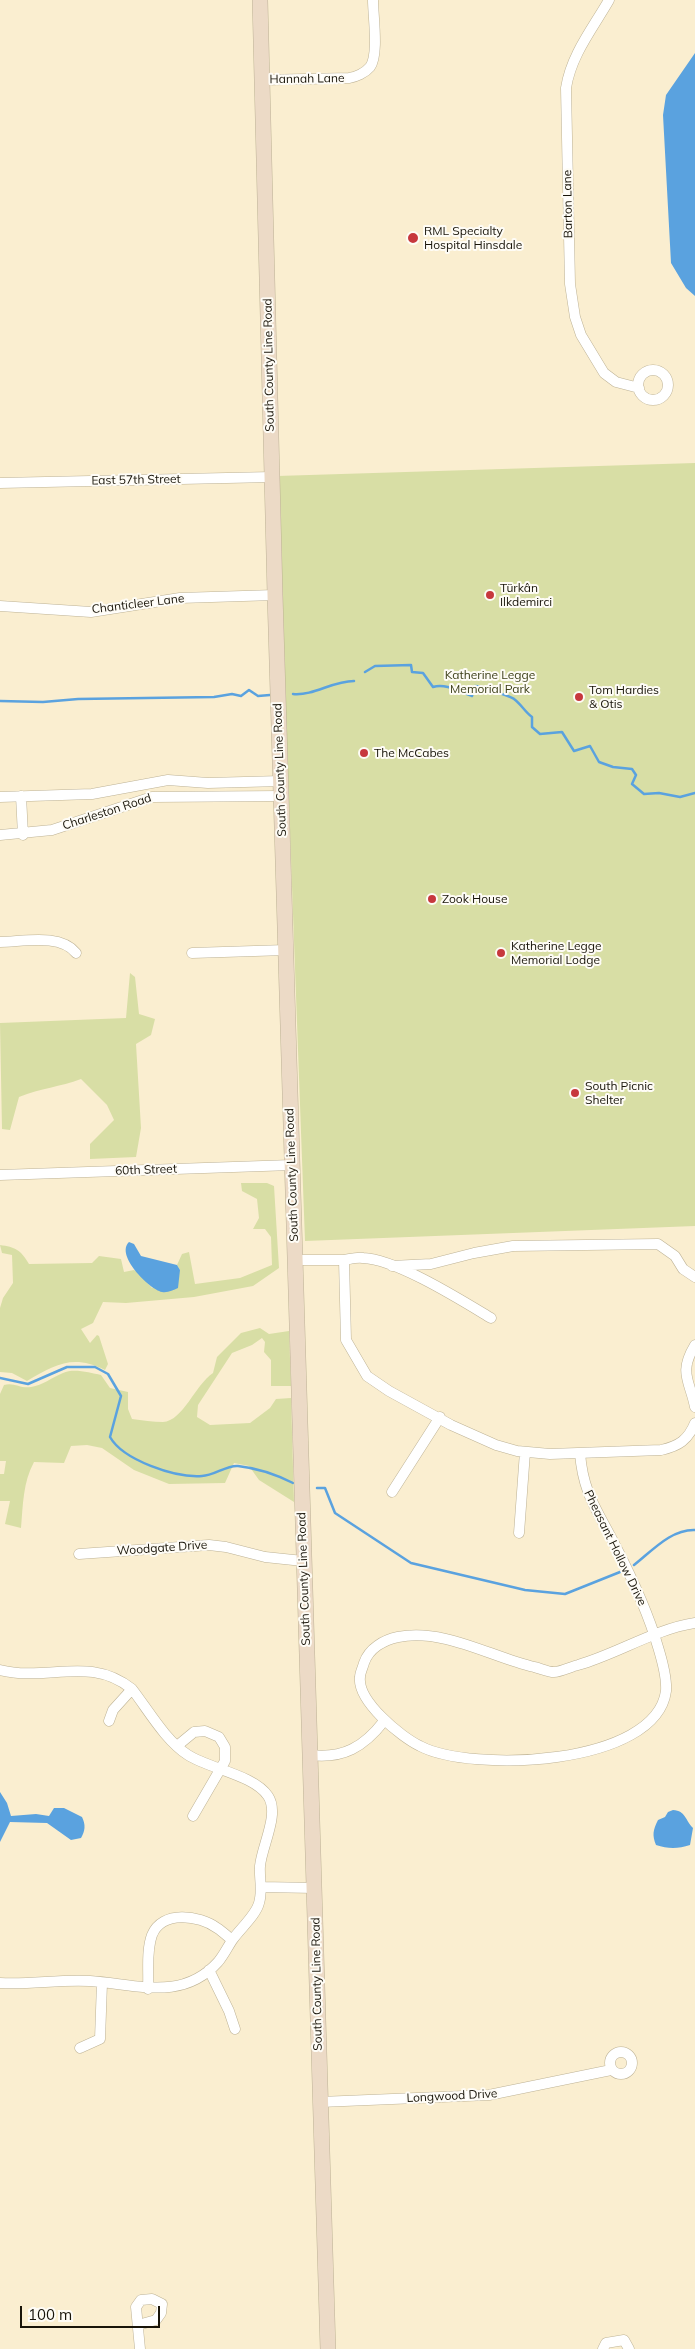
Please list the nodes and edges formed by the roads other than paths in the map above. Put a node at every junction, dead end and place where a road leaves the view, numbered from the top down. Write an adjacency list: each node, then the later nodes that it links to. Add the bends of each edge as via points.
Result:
1 (260, 0): 4 (main road, South County Line Road)
2 (373, 0): 4 (street, Hannah Lane, via 374,54 370,67 358,76)
3 (609, 0): 5 (street, Barton Lane, via 575,57 566,88 570,284 578,326 604,373 616,382)
4 (262, 80): 6 (main road, South County Line Road)
5 (639, 388)
6 (272, 477): 7 (street, East 57th Street); 8 (main road, South County Line Road)
7 (0, 483)
8 (275, 595): 9 (street, Chanticleer Lane, via 180,598 91,612); 10 (main road, South County Line Road)
9 (0, 606)
10 (281, 788): 11 (street, Charleston Road, via 168,780 92,794); 13 (street, Charleston Road, via 152,797 52,830); 16 (main road, South County Line Road)
11 (21, 796): 12 (street, Charleston Road); 13 (street)
12 (0, 797)
13 (23, 834): 14 (street, Charleston Road)
14 (0, 835)
15 (0, 942): 17 (street, via 58,942)
16 (286, 950): 18 (street); 19 (main road, South County Line Road)
17 (76, 953)
18 (192, 953)
19 (292, 1166): 20 (street, 60th Street); 21 (main road, South County Line Road)
20 (0, 1175)
21 (295, 1260): 22 (street); 37 (main road, South County Line Road)
22 (344, 1260): 24 (street, via 364,1257); 30 (street, via 346,1340 357,1360 367,1376)
23 (431, 1264): 24 (street); 25 (street, via 513,1246 658,1244); 26 (street)
24 (392, 1266): 26 (street)
25 (695, 1277)
26 (433, 1284): 27 (street)
27 (491, 1318)
28 (695, 1345): 29 (street, via 685,1377)
29 (695, 1407)
30 (440, 1417): 32 (street, via 496,1445); 34 (street)
31 (695, 1423): 33 (street, via 686,1440 675,1447)
32 (525, 1452): 33 (street); 35 (street)
33 (580, 1453): 39 (street, Pheasant Hollow Drive, via 582,1475 590,1501 616,1546)
34 (392, 1492)
35 (519, 1533)
36 (78, 1554): 37 (street, Woodgate Drive, via 208,1545)
37 (303, 1562): 45 (main road, South County Line Road)
38 (695, 1623): 39 (street)
39 (655, 1635): 43 (street, Pheasant Hollow Drive, via 666,1691 660,1707 650,1723 633,1735 598,1749 537,1758 458,1758 428,1751 405,1739); 43 (street, Pheasant Hollow Drive, via 601,1659 554,1672 456,1642 426,1636 399,1637 376,1646 366,1658 360,1679 363,1692)
40 (0, 1670): 41 (street, via 23,1674 92,1670)
41 (132, 1689): 42 (street, via 113,1710); 44 (street)
42 (109, 1721)
43 (384, 1721): 45 (street, via 350,1751 332,1756)
44 (177, 1746): 46 (street); 46 (street, via 194,1732 205,1731 219,1737 225,1747 225,1761)
45 (310, 1755): 49 (main road, South County Line Road)
46 (219, 1770): 47 (street); 48 (street, via 260,1788 269,1797 272,1820 261,1852)
47 (193, 1816)
48 (261, 1887): 49 (street); 50 (street, via 259,1905)
49 (315, 1888): 58 (main road, South County Line Road)
50 (232, 1940): 51 (street, via 220,1961); 54 (street, via 199,1919 166,1920 157,1926 149,1946)
51 (209, 1970): 54 (street, via 190,1982); 55 (street)
52 (0, 1983): 53 (street)
53 (102, 1983): 54 (street); 56 (street, via 100,2038)
54 (148, 1989)
55 (235, 2029)
56 (80, 2048)
57 (611, 2070): 58 (street, Longwood Drive, via 489,2095)
58 (320, 2102): 61 (main road, South County Line Road)
59 (138, 2325): 60 (street)
60 (140, 2349)
61 (328, 2349)
62 (603, 2349): 63 (street, via 606,2344 624,2340)
63 (629, 2349)

